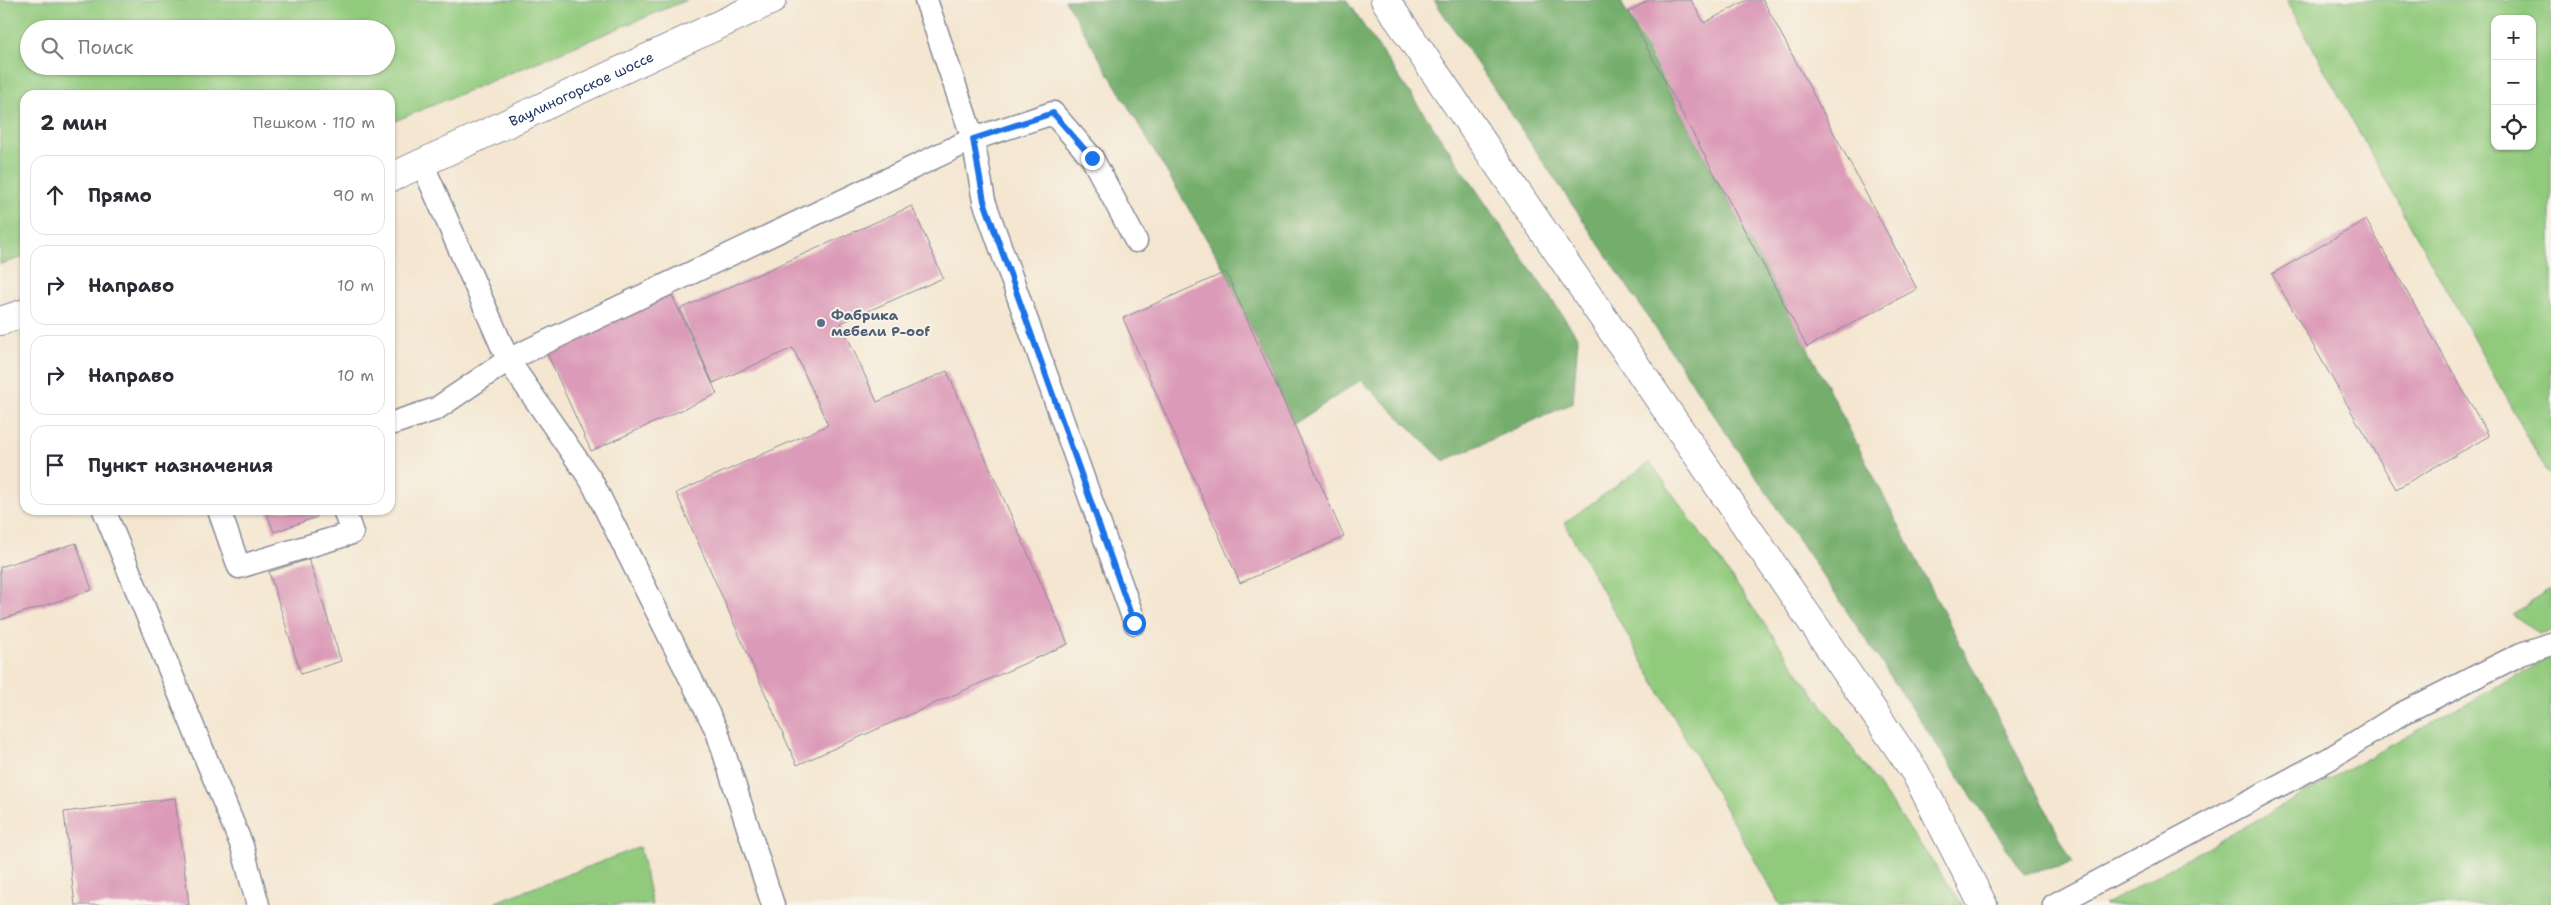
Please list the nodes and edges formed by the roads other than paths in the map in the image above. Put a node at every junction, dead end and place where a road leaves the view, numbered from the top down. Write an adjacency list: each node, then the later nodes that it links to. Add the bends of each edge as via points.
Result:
1 (772, 0): 5 (street, Ваулиногорское шоссе)
2 (926, 0): 4 (lane)
3 (1385, 0): 19 (street, via 1914,772)
4 (973, 139): 7 (lane, via 1053,113 1092,158); 10 (lane); 15 (lane, via 984,201)
5 (422, 163): 6 (street, Ваулиногорское шоссе); 10 (lane)
6 (395, 176)
7 (1136, 241)
8 (20, 315): 9 (street)
9 (0, 321)
10 (508, 360): 11 (lane, via 436,409); 18 (lane, via 591,480 717,731)
11 (395, 422)
12 (106, 515): 17 (lane, via 242,846)
13 (222, 515): 14 (lane, via 239,568 352,533)
14 (346, 515)
15 (1134, 623)
16 (2551, 644): 20 (lane, via 2521,654 2399,715 2329,759)
17 (258, 905)
18 (773, 905)
19 (1983, 905)
20 (2054, 905)

